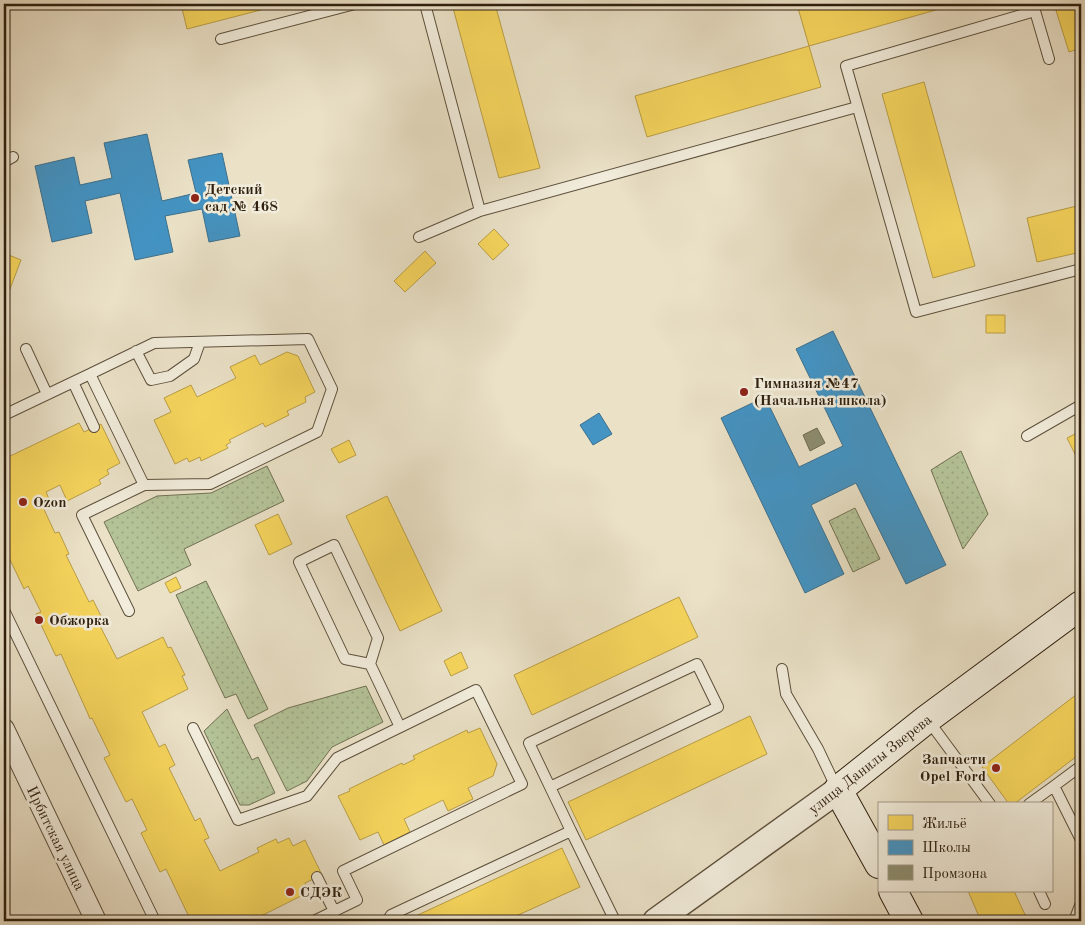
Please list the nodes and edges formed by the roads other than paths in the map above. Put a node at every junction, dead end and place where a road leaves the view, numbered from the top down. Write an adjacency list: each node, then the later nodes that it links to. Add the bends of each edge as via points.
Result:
1 (355, 4): 4 (lane)
2 (425, 4): 7 (lane)
3 (1034, 7): 5 (lane); 6 (lane, via 846,66)
4 (221, 39)
5 (1049, 59)
6 (857, 107): 7 (lane); 9 (lane, via 916,312)
7 (480, 211): 8 (lane)
8 (419, 237)
9 (1081, 269)
10 (200, 342): 12 (lane, via 154,343); 12 (lane, via 194,359 170,376 152,380); 20 (lane, via 308,339 332,389 318,432 210,484)
11 (26, 349): 15 (lane)
12 (136, 351): 13 (lane)
13 (90, 374): 14 (lane); 20 (lane)
14 (73, 382): 15 (lane); 18 (lane)
15 (47, 394): 17 (lane)
16 (1081, 405): 19 (lane)
17 (4, 415)
18 (94, 427)
19 (1027, 436)
20 (144, 485): 23 (lane, via 82,515)
21 (1081, 605): 26 (main road, улица Данилы Зверева)
22 (4, 610): 46 (lane)
23 (129, 611)
24 (370, 664): 24 (lane, via 378,638 334,545 299,562 345,659); 27 (lane)
25 (782, 669): 33 (lane, via 786,694)
26 (927, 719): 33 (main road, улица Данилы Зверева); 34 (lane)
27 (400, 727): 28 (lane, via 337,758 306,796 238,820); 44 (lane, via 476,690 522,784 343,871 357,900)
28 (193, 728)
29 (6, 742): 45 (street, Ирбитская улица)
30 (1081, 766): 32 (lane)
31 (550, 786): 31 (lane, via 718,707 697,664 529,743); 36 (lane)
32 (1054, 786): 35 (lane); 37 (lane)
33 (838, 790): 38 (main road); 50 (street, улица Данилы Зверева)
34 (989, 802)
35 (1032, 802)
36 (571, 832): 48 (lane, via 391,914); 49 (lane)
37 (1081, 840)
38 (878, 862)
39 (317, 877): 44 (lane)
40 (894, 892): 51 (main road)
41 (1039, 892): 43 (lane)
42 (1081, 903): 52 (lane)
43 (1045, 904)
44 (334, 911): 47 (lane)
45 (96, 921)
46 (155, 921)
47 (314, 921)
48 (388, 921)
49 (615, 921)
50 (656, 921)
51 (909, 921)
52 (1074, 921)

